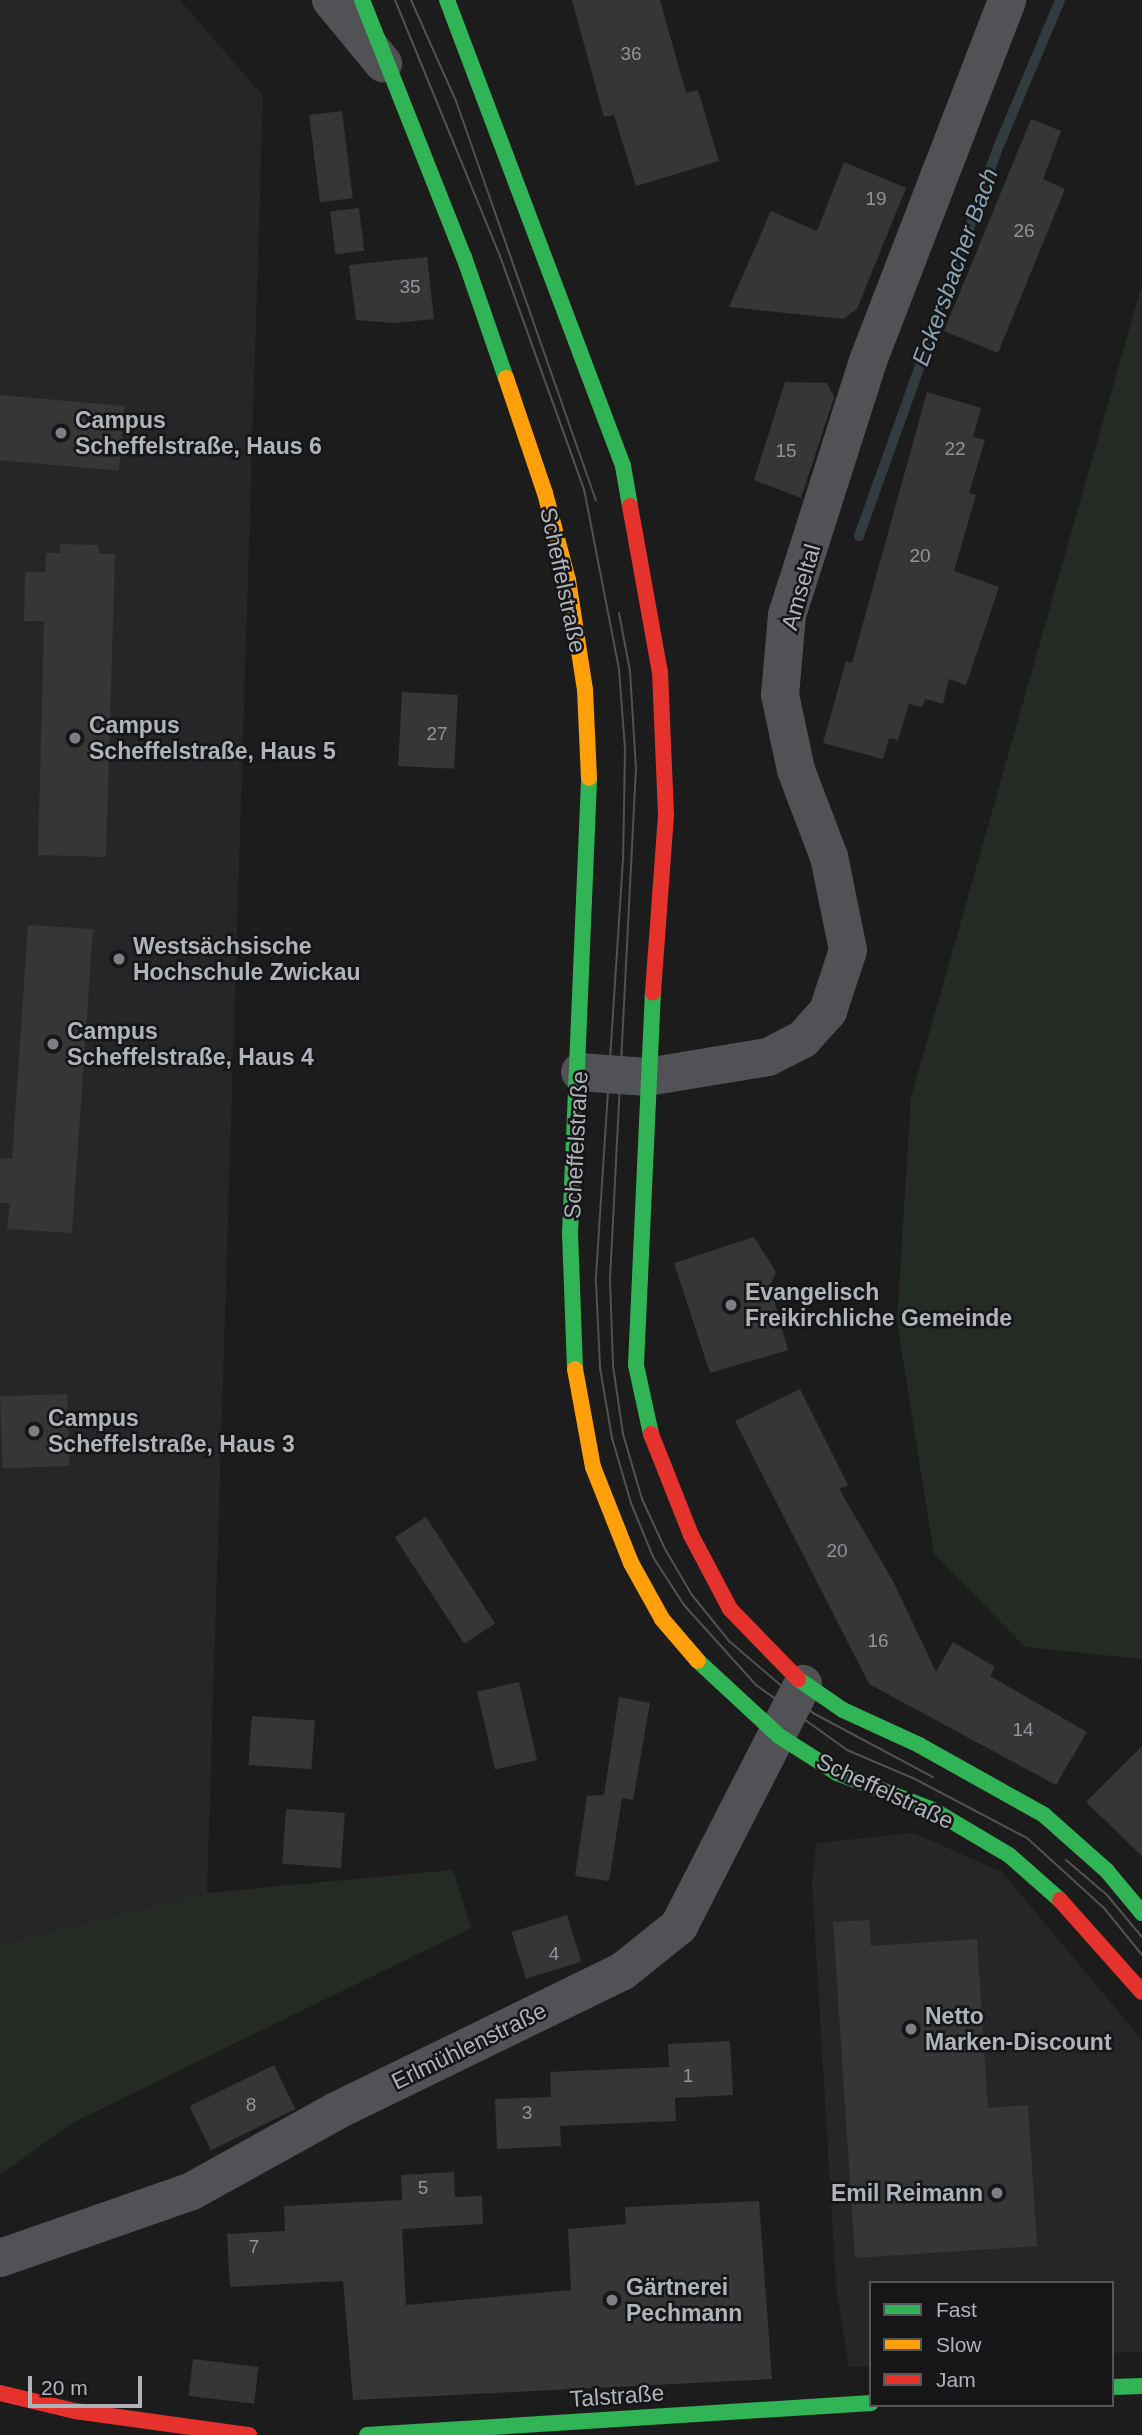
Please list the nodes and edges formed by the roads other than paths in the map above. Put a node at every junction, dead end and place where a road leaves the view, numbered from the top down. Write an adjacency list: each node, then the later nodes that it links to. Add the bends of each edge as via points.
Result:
1 (331, 0): 5 (street, Scheffelstraße)
2 (362, 0): 5 (street, Scheffelstraße)
3 (447, 0): 7 (street, via 624,466 660,673 666,815)
4 (1007, 0): 7 (street, Amseltal, via 868,361 787,615 780,695 796,770 829,857 848,950 828,1011 803,1039 768,1057)
5 (388, 69): 6 (street, Scheffelstraße, via 464,257 545,493 568,580 585,690 590,816)
6 (580, 1072): 7 (street, Amseltal); 9 (street, Scheffelstraße, via 571,1262 575,1373 593,1467 631,1563 662,1619 707,1671)
7 (647, 1077): 8 (street, via 636,1365 654,1447 691,1535 730,1609)
8 (803, 1684): 9 (street, Erlmühlenstraße); 10 (street, via 843,1710 919,1745 1044,1815 1107,1871)
9 (779, 1735): 11 (street, Scheffelstraße, via 836,1773 933,1810 1009,1855 1076,1915); 12 (street, Erlmühlenstraße, via 679,1926 623,1971 336,2110 190,2192)
10 (1142, 1913)
11 (1142, 1992)
12 (0, 2258)
13 (1142, 2386): 14 (street)
14 (1114, 2388)
15 (0, 2393): 17 (street, via 75,2411)
16 (869, 2403): 18 (street, Talstraße)
17 (249, 2435)
18 (367, 2435)

